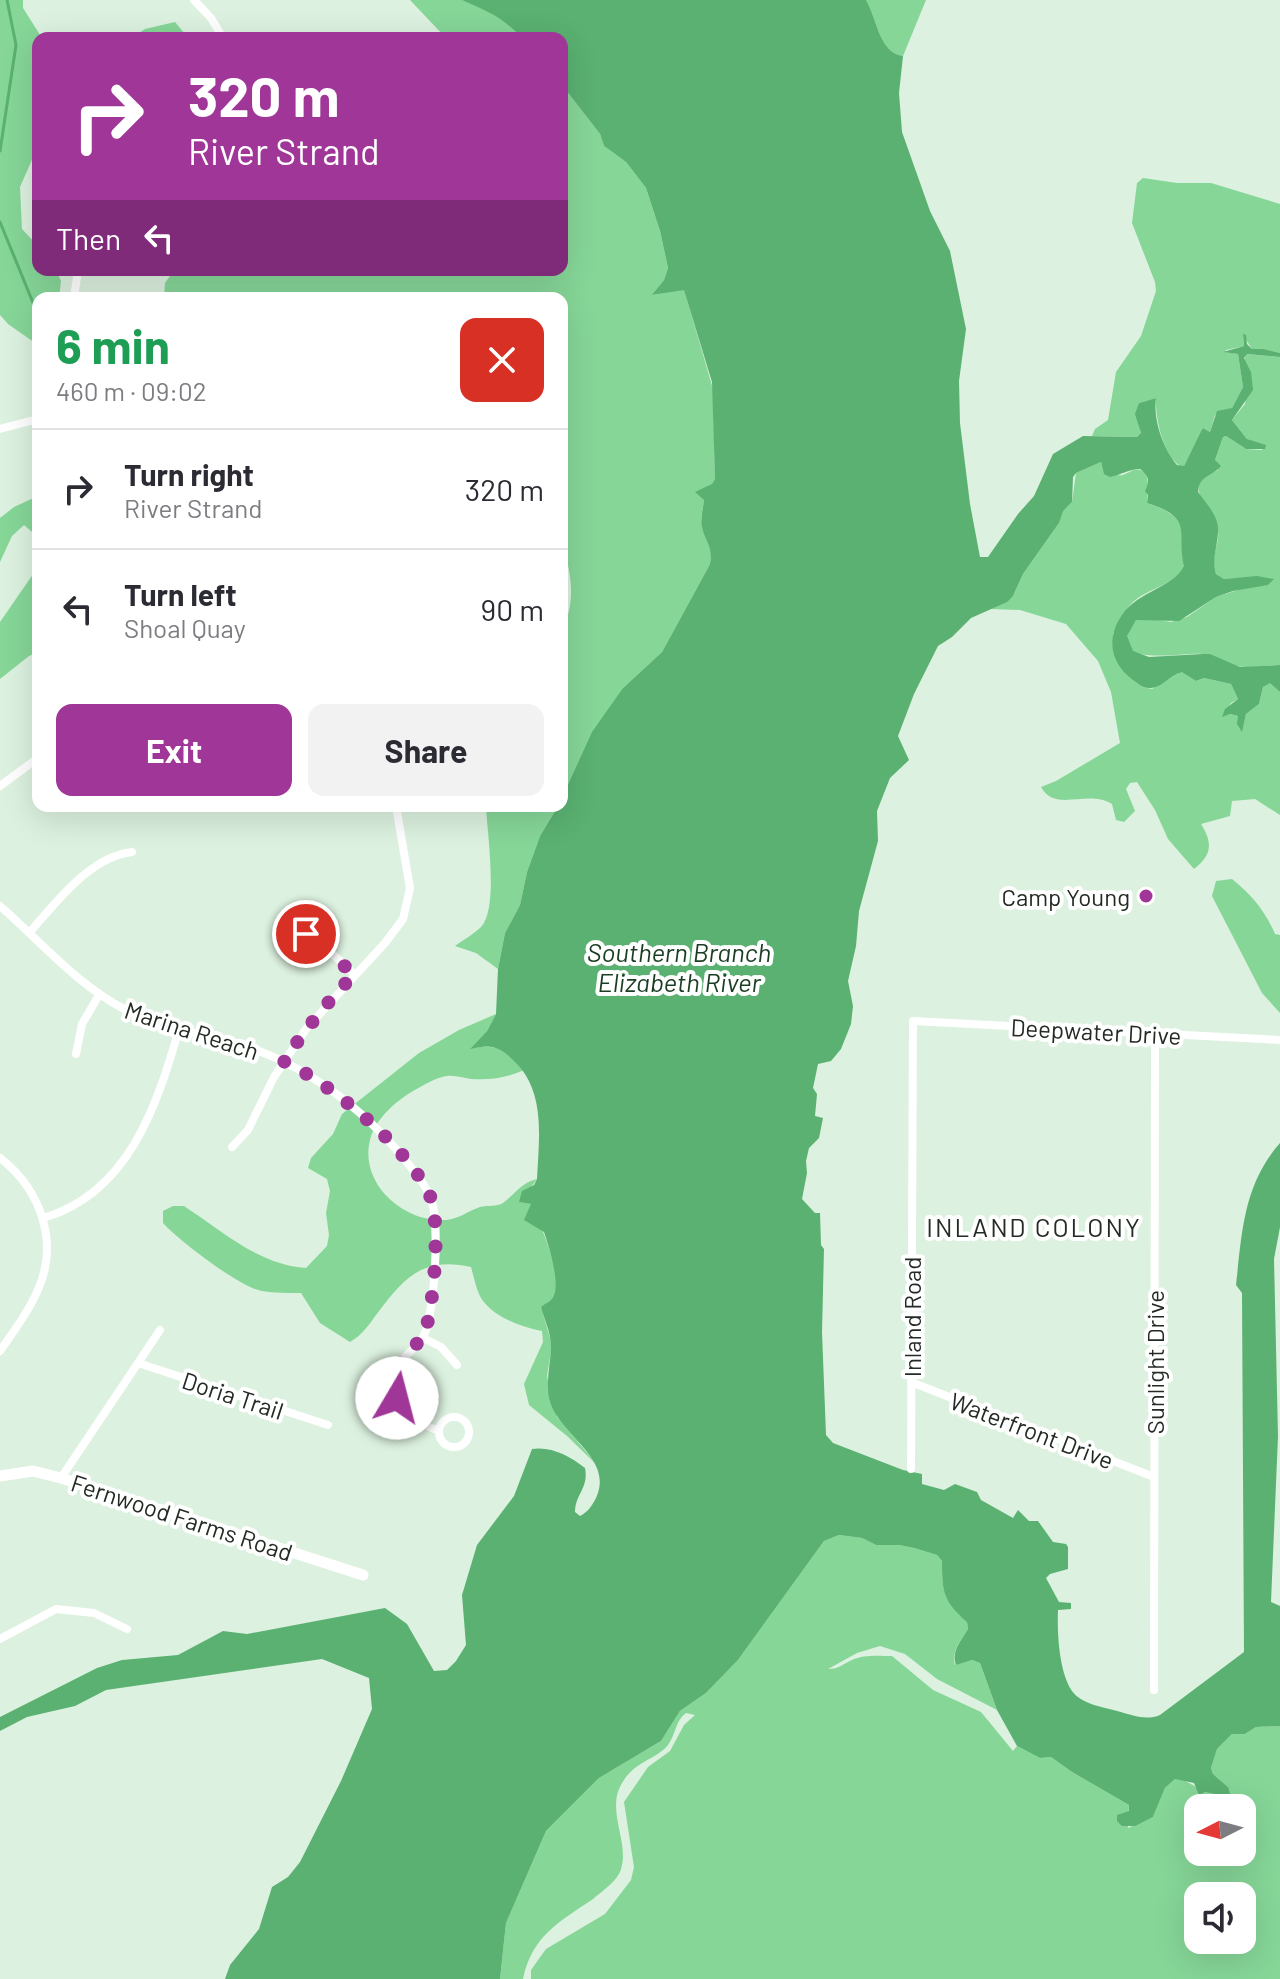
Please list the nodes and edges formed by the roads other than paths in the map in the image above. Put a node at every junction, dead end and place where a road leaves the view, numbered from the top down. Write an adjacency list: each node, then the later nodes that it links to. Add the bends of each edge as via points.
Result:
1 (194, 0): 2 (street)
2 (219, 32)
3 (32, 421): 4 (street)
4 (0, 429)
5 (32, 762): 6 (street)
6 (0, 786)
7 (397, 812): 12 (street, via 409,901 395,931)
8 (132, 852): 11 (street, via 99,863)
9 (0, 906): 11 (street, Marina Reach)
10 (278, 927): 12 (street, via 312,937)
11 (29, 933): 13 (street, Marina Reach)
12 (354, 974): 19 (street)
13 (99, 995): 15 (street, Marina Reach, via 138,1016); 18 (street, via 82,1024)
14 (913, 1021): 16 (street, Deepwater Drive); 28 (street, Inland Road)
15 (179, 1029): 19 (street, Marina Reach); 22 (street, via 158,1094 115,1172 88,1199)
16 (1155, 1034): 17 (street, Deepwater Drive); 33 (street, Sunlight Drive)
17 (1280, 1040)
18 (76, 1054)
19 (283, 1061): 20 (street, via 248,1130); 24 (street, Marina Reach, via 331,1090 391,1143 431,1197 435,1256)
20 (232, 1147)
21 (0, 1158): 22 (street, via 28,1186)
22 (43, 1218): 25 (street, via 46,1259 41,1283)
23 (160, 1330): 26 (street)
24 (423, 1338): 27 (street, via 441,1347); 30 (street, via 397,1366 395,1388 406,1413)
25 (0, 1351)
26 (138, 1363): 29 (street, Doria Trail); 34 (street)
27 (457, 1365)
28 (911, 1382): 31 (street, Inland Road); 33 (street, Waterfront Drive)
29 (328, 1425)
30 (439, 1431)
31 (911, 1469)
32 (0, 1476): 34 (street, Fernwood Farms Road, via 33,1471)
33 (1154, 1477): 38 (street, Sunlight Drive)
34 (61, 1478): 35 (street, Fernwood Farms Road)
35 (363, 1575)
36 (127, 1629): 37 (street, via 94,1613 56,1609)
37 (0, 1639)
38 (1154, 1690)

